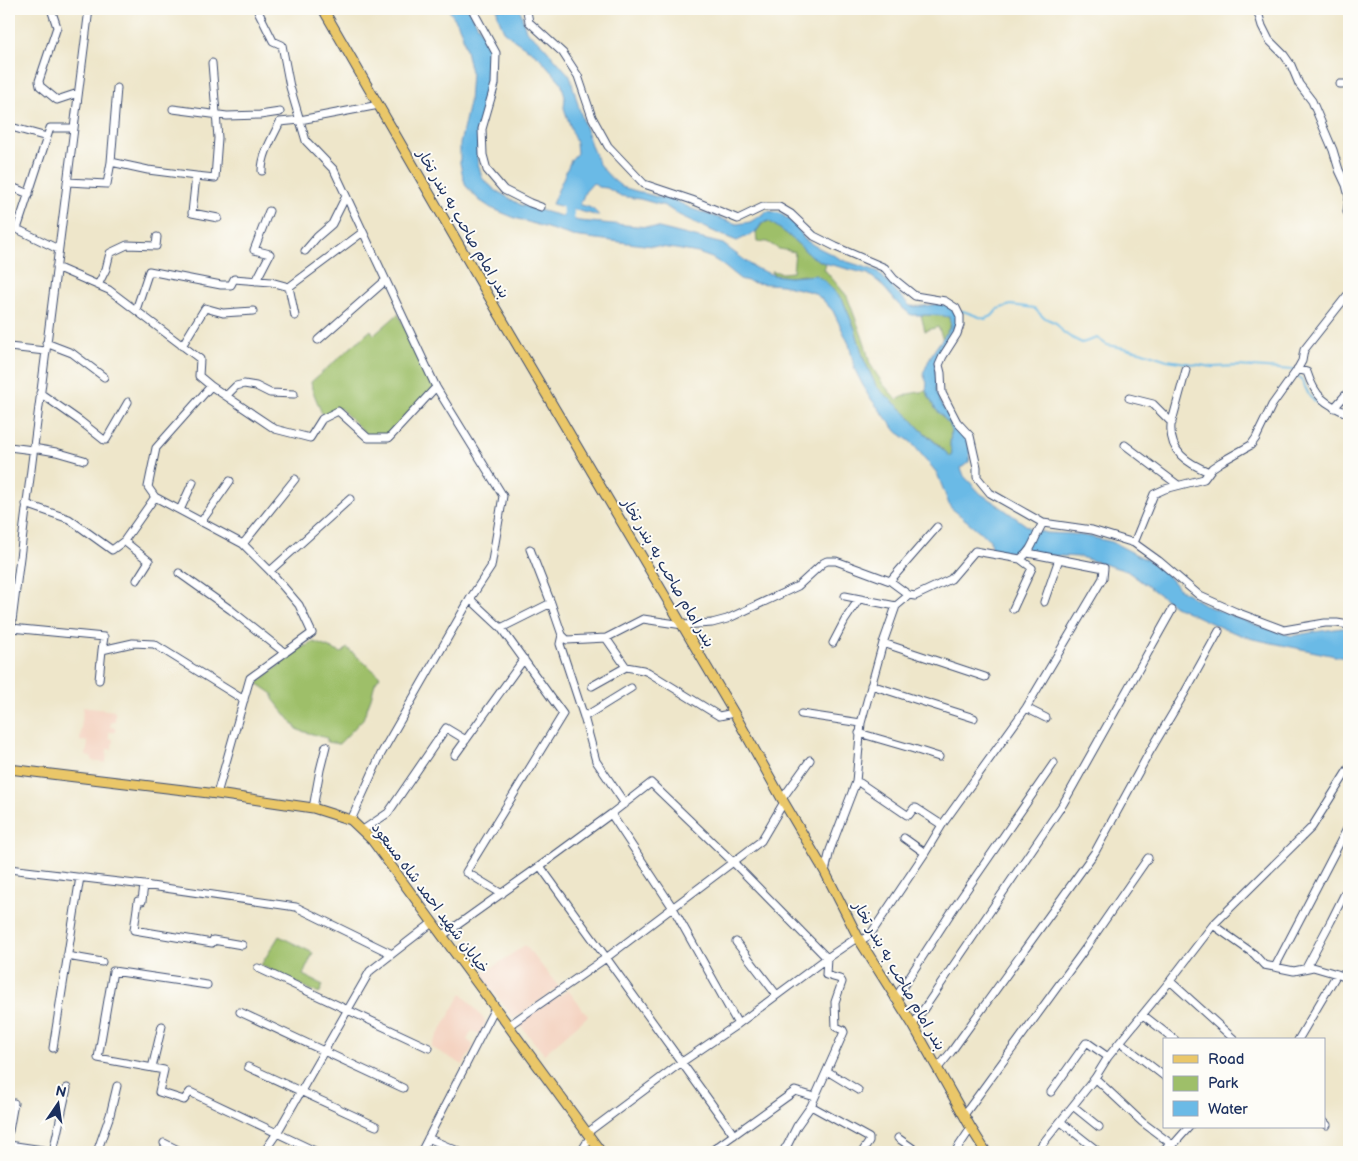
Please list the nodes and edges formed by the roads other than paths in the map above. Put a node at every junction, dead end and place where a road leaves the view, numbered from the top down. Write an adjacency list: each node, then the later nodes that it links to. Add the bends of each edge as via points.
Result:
1 (88, 9): 12 (street)
2 (257, 9): 17 (street, via 273,41 282,46)
3 (323, 9): 13 (main road, بندر امام صاحب به بندر تخار)
4 (472, 9): 28 (street, via 496,54 494,84 482,129 487,170 504,190)
5 (528, 9): 80 (street, via 529,22 563,53 578,76 592,117 608,146 644,184 738,219 763,207 779,207 814,236 885,268 915,296 945,301 956,308 960,325 939,365 942,392 957,422 970,436 977,477 990,493)
6 (1257, 9): 30 (street, via 1269,40 1284,55 1312,101 1346,185)
7 (52, 12): 12 (street, via 57,27 38,81 57,100)
8 (212, 63): 16 (street)
9 (1340, 84): 10 (street)
10 (1349, 84)
11 (117, 88): 21 (street)
12 (78, 93): 19 (street)
13 (379, 105): 17 (street); 102 (main road, بندر امام صاحب به بندر تخار)
14 (173, 109): 16 (street)
15 (280, 112): 16 (street)
16 (216, 115): 23 (street, via 215,178)
17 (300, 120): 22 (street, via 280,122 266,152); 27 (street, via 306,141 334,170)
18 (11, 127): 20 (street)
19 (74, 128): 20 (street, via 50,128); 24 (street)
20 (47, 138): 26 (street)
21 (111, 162): 23 (street); 24 (street, via 107,184)
22 (262, 171)
23 (196, 176): 31 (street, via 192,213)
24 (67, 182): 36 (street)
25 (9, 186): 26 (street)
26 (29, 194): 33 (street)
27 (346, 196): 34 (street); 37 (street, via 332,224)
28 (541, 207)
29 (269, 211): 40 (street, via 254,250 270,254)
30 (1349, 215)
31 (218, 218)
32 (9, 228): 33 (street)
33 (17, 229): 36 (street)
34 (363, 232): 39 (street); 42 (street)
35 (157, 237): 41 (street, via 156,246 127,245 110,252)
36 (58, 249): 38 (street)
37 (306, 251)
38 (56, 267): 41 (street); 48 (street)
39 (385, 280): 47 (street); 56 (street)
40 (256, 281): 42 (street); 44 (street, via 234,279 231,285 221,285 149,271)
41 (98, 285): 44 (street)
42 (289, 287): 46 (street)
43 (1349, 293): 53 (street, via 1304,350)
44 (136, 310): 49 (street)
45 (253, 311): 49 (street, via 223,313 205,308)
46 (296, 316)
47 (318, 340)
48 (46, 343): 51 (street); 54 (street, via 72,353)
49 (182, 346): 55 (street, via 200,359 199,376)
50 (9, 347): 51 (street)
51 (45, 351): 58 (street)
52 (1186, 370): 65 (street)
53 (1296, 371): 63 (street, via 1307,372 1320,397); 70 (street, via 1272,404 1251,445)
54 (104, 377)
55 (211, 386): 60 (street); 75 (street, via 156,448 148,487)
56 (436, 387): 60 (street, via 389,438 368,438 338,411 322,419 312,437 308,438 275,429); 95 (street, via 503,496 491,567)
57 (1349, 391): 63 (street)
58 (40, 392): 62 (street, via 104,440); 68 (street)
59 (294, 394): 60 (street, via 270,393 244,384 236,386)
60 (226, 396)
61 (1129, 398): 65 (street, via 1153,404)
62 (128, 402)
63 (1334, 408): 64 (street)
64 (1349, 414)
65 (1172, 423): 70 (street, via 1171,433 1179,455)
66 (1125, 445): 74 (street)
67 (9, 447): 68 (street)
68 (33, 449): 69 (street); 77 (street)
69 (84, 460)
70 (1209, 472): 74 (street, via 1204,479)
71 (295, 479): 84 (street)
72 (230, 481): 79 (street)
73 (193, 482): 78 (street)
74 (1178, 485): 83 (street, via 1154,494)
75 (155, 497): 78 (street); 82 (street)
76 (350, 499): 89 (street)
77 (26, 504): 82 (street, via 68,519 112,550); 104 (street)
78 (180, 510): 79 (street)
79 (202, 522): 84 (street)
80 (1042, 525): 83 (street, via 1092,530); 86 (street)
81 (937, 527): 92 (street)
82 (124, 541): 91 (street, via 149,561)
83 (1134, 543): 103 (street, via 1200,596 1236,612 1284,630 1325,623)
84 (243, 544): 89 (street)
85 (530, 549): 98 (street)
86 (1028, 552): 87 (street); 88 (street)
87 (1020, 558): 93 (street, via 976,551 951,579 915,596); 100 (street, via 1032,568)
88 (1059, 559): 97 (street); 122 (street, via 1104,568 1103,578)
89 (270, 571): 113 (street, via 299,605 312,632)
90 (178, 573): 113 (street)
91 (137, 580)
92 (890, 581): 93 (street); 102 (street, via 836,560 827,561 798,586 727,619)
93 (909, 595): 99 (street)
94 (845, 596): 96 (street)
95 (470, 599): 105 (street); 144 (street, via 381,754)
96 (859, 599): 99 (street); 110 (street)
97 (1044, 602)
98 (551, 604): 105 (street); 107 (street)
99 (896, 606): 109 (street)
100 (1013, 609)
101 (1172, 610): 185 (street, via 1063,804)
102 (683, 625): 108 (street, via 643,619); 123 (main road, بندر امام صاحب به بندر تخار)
103 (1349, 625)
104 (11, 628): 111 (street); 112 (street, via 104,637)
105 (501, 628): 114 (street)
106 (1219, 631): 199 (street, via 1095,852)
107 (562, 635): 108 (street, via 567,640); 125 (street, via 560,644)
108 (606, 638): 115 (street)
109 (884, 642): 116 (street); 119 (street)
110 (833, 643)
111 (9, 645)
112 (102, 650): 117 (street); 121 (street, via 133,643 154,644)
113 (285, 653): 121 (street, via 250,678)
114 (524, 660): 130 (street); 158 (street, via 563,714 466,872)
115 (626, 667): 118 (street); 123 (street, via 648,672 719,716)
116 (985, 677)
117 (98, 680)
118 (592, 686)
119 (871, 686): 126 (street); 128 (street)
120 (631, 688): 125 (street)
121 (244, 700): 139 (street)
122 (1026, 708): 127 (street); 146 (street)
123 (734, 713): 140 (main road, بندر امام صاحب به بندر تخار)
124 (801, 714): 128 (street)
125 (584, 717): 141 (street, via 596,761)
126 (974, 718)
127 (1046, 718)
128 (861, 723): 129 (street)
129 (859, 733): 133 (street); 138 (street)
130 (466, 740): 132 (street); 147 (street, via 446,728 388,813)
131 (326, 746): 142 (street)
132 (455, 755)
133 (939, 757)
134 (810, 760): 140 (street)
135 (1054, 763): 179 (street)
136 (1349, 768): 161 (street, via 1312,827)
137 (9, 769): 139 (main road, خیابان شهید احمد شاه مسعود)
138 (856, 782): 146 (street, via 907,815 916,808); 154 (street)
139 (217, 794): 142 (main road, خیابان شهید احمد شاه مسعود)
140 (783, 801): 151 (street, via 761,841); 154 (main road, بندر امام صاحب به بندر تخار)
141 (625, 804): 143 (street); 151 (street, via 651,783)
142 (313, 808): 144 (main road, خیابان شهید احمد شاه مسعود)
143 (611, 814): 152 (street); 159 (street)
144 (351, 820): 147 (main road, خیابان شهید احمد شاه مسعود)
145 (1349, 825): 171 (street)
146 (942, 826): 149 (street)
147 (363, 830): 160 (main road, خیابان شهید احمد شاه مسعود)
148 (904, 838): 149 (street)
149 (925, 853): 163 (street, via 870,935)
150 (1148, 858): 213 (street)
151 (733, 862): 159 (street); 169 (street)
152 (540, 866): 158 (street); 168 (street)
153 (9, 869): 155 (street)
154 (825, 872): 163 (main road, بندر امام صاحب به بندر تخار)
155 (80, 877): 156 (street); 167 (street)
156 (144, 884): 165 (street, via 134,930 212,943 213,940); 166 (street, via 296,907)
157 (1349, 885): 173 (street)
158 (502, 894): 162 (street)
159 (673, 908): 168 (street); 184 (street)
160 (432, 923): 162 (main road, خیابان شهید احمد شاه مسعود); 166 (street)
161 (1213, 925): 171 (street, via 1264,964); 176 (street)
162 (442, 936): 180 (main road, خیابان شهید احمد شاه مسعود)
163 (859, 939): 169 (street); 179 (main road, بندر امام صاحب به بندر تخار)
164 (736, 942): 178 (street)
165 (242, 944)
166 (392, 954): 181 (street, via 370,970)
167 (67, 956): 170 (street); 192 (street)
168 (606, 958): 187 (street); 196 (street)
169 (827, 958): 178 (street); 200 (street, via 826,975 842,982 834,1002 836,1027 844,1032)
170 (102, 962)
171 (1276, 967): 173 (street, via 1294,971)
172 (258, 968): 181 (street)
173 (1306, 968): 174 (street, via 1314,967)
174 (1336, 974): 175 (street); 190 (street)
175 (1349, 979)
176 (1170, 981): 183 (street); 189 (street)
177 (207, 985): 198 (street, via 113,971 98,1058)
178 (776, 994): 184 (street)
179 (895, 999): 185 (main road, بندر امام صاحب به بندر تخار)
180 (495, 1008): 187 (main road, خیابان شهید احمد شاه مسعود); 223 (street)
181 (348, 1010): 193 (street); 194 (street)
182 (240, 1012): 194 (street)
183 (1143, 1015): 188 (street); 191 (street)
184 (738, 1024): 196 (street)
185 (913, 1025): 199 (main road, بندر امام صاحب به بندر تخار)
186 (162, 1026): 198 (street)
187 (508, 1026): 221 (main road, خیابان شهید احمد شاه مسعود)
188 (1172, 1038)
189 (1233, 1038)
190 (1299, 1038)
191 (1120, 1042): 195 (street); 201 (street)
192 (53, 1048)
193 (428, 1048)
194 (324, 1051): 205 (street); 207 (street)
195 (1108, 1057): 202 (street); 208 (street, via 1086,1043)
196 (682, 1062): 221 (street); 222 (street)
197 (248, 1067): 207 (street)
198 (152, 1068): 220 (street, via 164,1070 159,1092 184,1100 190,1092)
199 (938, 1068): 213 (main road, بندر امام صاحب به بندر تخار)
200 (827, 1071): 206 (street); 209 (street)
201 (1163, 1075)
202 (1095, 1078): 212 (street); 225 (street)
203 (117, 1086): 230 (street)
204 (67, 1088): 229 (street)
205 (403, 1088)
206 (858, 1090)
207 (300, 1092): 215 (street); 220 (street)
208 (1051, 1092)
209 (815, 1097): 211 (street); 222 (street, via 795,1091)
210 (14, 1103): 219 (street)
211 (811, 1106): 228 (street, via 797,1126); 239 (street, via 869,1138)
212 (1073, 1106): 214 (street); 216 (street)
213 (964, 1115): 217 (main road, بندر امام صاحب به بندر تخار)
214 (1061, 1122): 243 (street); 244 (street)
215 (376, 1126)
216 (1099, 1127)
217 (971, 1128): 241 (street); 242 (main road, بندر امام صاحب به بندر تخار)
218 (1188, 1128): 225 (street, via 1173,1145)
219 (9, 1132)
220 (277, 1133): 232 (street); 233 (street)
221 (589, 1135): 236 (street); 237 (main road, خیابان شهید احمد شاه مسعود)
222 (734, 1135): 238 (street)
223 (428, 1138): 234 (street); 235 (street)
224 (898, 1138): 240 (street)
225 (1170, 1143): 245 (street)
226 (9, 1144): 229 (street)
227 (164, 1144): 231 (street)
228 (787, 1151)
229 (55, 1152)
230 (97, 1152)
231 (182, 1152)
232 (264, 1152)
233 (317, 1152)
234 (421, 1152)
235 (460, 1152)
236 (581, 1152)
237 (601, 1152)
238 (710, 1152)
239 (862, 1152)
240 (918, 1152)
241 (955, 1152)
242 (986, 1152)
243 (1036, 1152)
244 (1099, 1152)
245 (1162, 1152)

